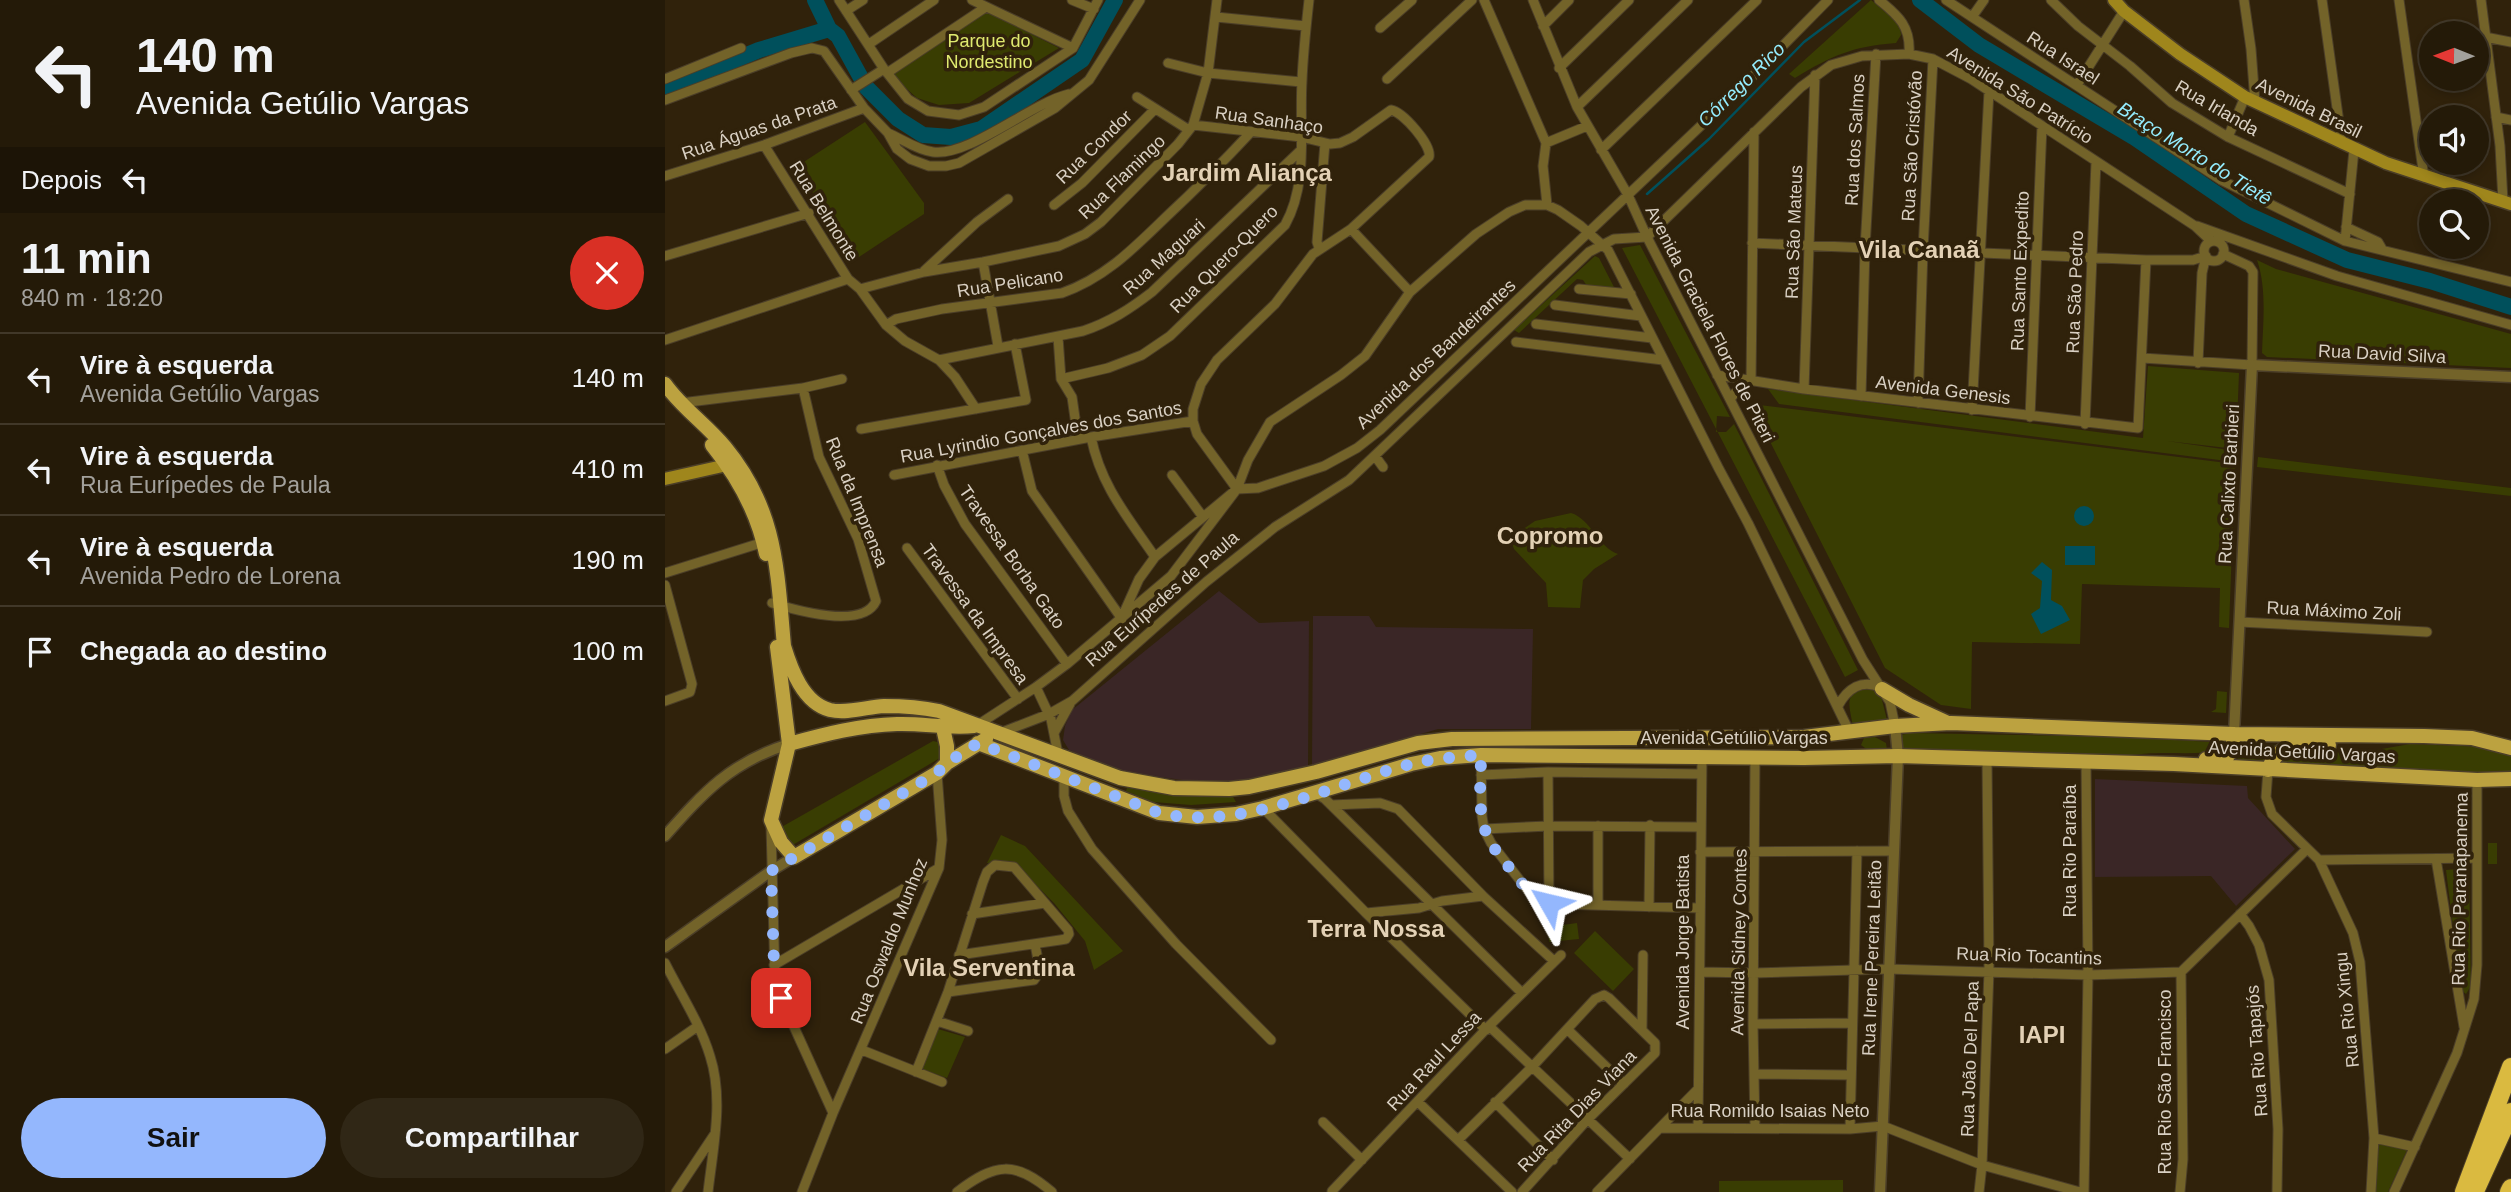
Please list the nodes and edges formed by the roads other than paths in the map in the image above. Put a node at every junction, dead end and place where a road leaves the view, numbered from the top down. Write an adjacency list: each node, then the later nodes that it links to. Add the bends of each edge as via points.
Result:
1 (839, 0): 29 (street)
2 (863, 0): 29 (street)
3 (935, 0): 39 (street)
4 (972, 0): 28 (street)
5 (1140, 0): 58 (street, via 1089,80)
6 (1217, 0): 31 (street, Rua Flamingo)
7 (1309, 0): 34 (street, Rua Quero-Quero)
8 (1412, 0): 36 (street)
9 (1472, 0): 53 (street)
10 (1483, 0): 76 (street)
11 (1533, 0): 35 (street, Avenida Graciela Flores de Piteri)
12 (1569, 0): 35 (street)
13 (1629, 0): 48 (street)
14 (1688, 0): 62 (street)
15 (1757, 0): 80 (street)
16 (1828, 0): 86 (street, Avenida dos Bandeirantes)
17 (1879, 0): 44 (street, via 1903,21)
18 (1946, 0): 32 (street, Rua Israel)
19 (1984, 0): 32 (street)
20 (2051, 0): 40 (street, Rua Irlanda)
21 (2114, 0): 30 (main road, Avenida Brasil)
22 (2244, 0): 60 (street, via 2251,49)
23 (2322, 0): 77 (street)
24 (2399, 0): 84 (street)
25 (2481, 0): 33 (street)
26 (1077, 1): 27 (street)
27 (1096, 5): 42 (street)
28 (986, 7): 42 (street); 49 (street)
29 (846, 11): 39 (street)
30 (2125, 11): 40 (street); 60 (main road, Avenida Brasil)
31 (1216, 17): 34 (street); 50 (street, Rua Flamingo)
32 (1972, 17): 55 (street, Rua Israel)
33 (2483, 21)
34 (1306, 26): 54 (street, Rua Quero-Quero)
35 (1543, 26): 48 (street, Avenida Graciela Flores de Piteri)
36 (1380, 29)
37 (2489, 38): 38 (street)
38 (2511, 42)
39 (869, 44): 49 (street)
40 (2103, 46): 55 (street); 73 (street, Rua Irlanda, via 2172,103)
41 (741, 48): 52 (street)
42 (1073, 48): 49 (street, via 984,107 959,115 928,111 908,99)
43 (1876, 54): 44 (street, Avenida São Patrício); 51 (street, Avenida São Patrício, via 1831,65); 103 (street, Rua dos Salmos)
44 (1909, 54): 45 (street, Avenida São Patrício)
45 (1933, 59): 57 (street, Avenida São Patrício); 105 (street, Rua São Cristóvão)
46 (1168, 63): 50 (street)
47 (2489, 66): 65 (street)
48 (1559, 68): 62 (street, Avenida Graciela Flores de Piteri)
49 (885, 71): 56 (street)
50 (1207, 73): 54 (street); 69 (street, Rua Flamingo)
51 (1815, 75): 71 (street, Avenida São Patrício); 101 (street, Rua São Mateus)
52 (665, 79)
53 (1387, 79)
54 (1301, 82): 74 (street, Rua Quero-Quero)
55 (2077, 85): 97 (street, Rua Israel, via 2221,180)
56 (851, 90): 61 (street, via 829,56 812,48); 63 (street)
57 (1989, 91): 68 (street, Avenida São Patrício); 106 (street)
58 (1071, 94): 70 (street, via 1051,98 984,138 944,152 933,152); 70 (street, via 1000,140 946,166 910,159 897,149)
59 (1137, 97): 64 (street, Rua Sanhaço)
60 (2250, 99): 73 (street); 77 (main road, Avenida Brasil)
61 (665, 100)
62 (1577, 107): 67 (street, Avenida Graciela Flores de Piteri)
63 (864, 108): 70 (street); 78 (street, Rua Águas da Prata)
64 (1155, 109): 69 (street, Rua Sanhaço); 89 (street, Rua Condor)
65 (2496, 117): 66 (street); 88 (street)
66 (2511, 120)
67 (1587, 126): 76 (street); 80 (street, Avenida Graciela Flores de Piteri)
68 (2042, 126): 82 (street, Avenida São Patrício); 108 (street, Rua Santo Expedito)
69 (1191, 128): 72 (street, Rua Sanhaço); 113 (street, Rua Flamingo, via 1085,234 1059,246)
70 (888, 132)
71 (1754, 132): 96 (street, Avenida São Patrício); 100 (street)
72 (1251, 133): 74 (street, Rua Sanhaço); 121 (street, Rua Pelicano, via 1103,275 1062,293)
73 (2228, 136): 85 (street, Rua Irlanda)
74 (1301, 137): 75 (street, Rua Sanhaço); 79 (street, Rua Quero-Quero)
75 (1325, 143): 94 (street, Rua Sanhaço, via 1353,137 1391,110 1397,111 1431,151 1429,158); 102 (street)
76 (1546, 143): 90 (street)
77 (2342, 144): 81 (main road, Avenida Brasil)
78 (764, 145): 83 (street, Rua Águas da Prata); 91 (street, Rua Belmonte)
79 (1301, 150): 127 (street, Rua Maguari, via 1152,292 1105,324); 141 (street, Rua Quero-Quero, via 1299,189 1285,225 1170,336 1142,355)
80 (1601, 150): 86 (street, Avenida Graciela Flores de Piteri)
81 (2354, 150): 84 (main road, Avenida Brasil); 85 (street)
82 (2096, 162): 92 (street, Avenida São Patrício); 111 (street, Rua São Pedro)
83 (665, 176)
84 (2424, 177): 88 (main road, Avenida Brasil)
85 (2350, 194): 93 (street)
86 (1628, 195): 95 (street, Avenida dos Bandeirantes); 96 (street, Avenida Graciela Flores de Piteri)
87 (1008, 199): 114 (street)
88 (2507, 202)
89 (1054, 205)
90 (1547, 205): 95 (street); 119 (street, via 1525,205 1509,212 1476,234)
91 (809, 213): 109 (street); 115 (street, Rua Belmonte)
92 (2195, 226): 98 (street, Avenida São Patrício); 126 (street, via 2337,276)
93 (2346, 227): 97 (street); 104 (street, via 2378,242)
94 (1351, 229): 102 (street); 119 (street)
95 (1590, 233): 99 (street); 165 (street, Avenida dos Bandeirantes, via 1370,440 1292,478)
96 (1647, 237): 99 (street); 138 (street, Avenida Graciela Flores de Piteri)
97 (2345, 240): 104 (street, Rua Israel)
98 (2211, 241): 107 (street, via 2220,243); 110 (street, via 2204,247)
99 (1602, 243): 120 (street); 158 (street, Rua Eurípedes de Paula)
100 (1752, 243): 101 (street); 142 (street)
101 (1810, 245): 103 (street); 144 (street, Rua São Mateus)
102 (1319, 248): 152 (street, via 1275,304 1207,372 1196,397)
103 (1865, 248): 105 (street); 146 (street, Rua dos Salmos)
104 (2382, 249): 116 (street, Rua Israel)
105 (1923, 250): 106 (street); 148 (street, Rua São Cristóvão)
106 (1979, 253): 108 (street); 150 (street)
107 (2223, 254): 110 (street, via 2214,261); 137 (street, Rua Calixto Barbieri, via 2253,272)
108 (2036, 255): 111 (street); 151 (street, Rua Santo Expedito)
109 (665, 256)
110 (2206, 256): 112 (street); 136 (street)
111 (2092, 257): 112 (street); 153 (street, Rua São Pedro)
112 (2146, 260): 133 (street)
113 (983, 262): 114 (street, Rua Flamingo); 121 (street)
114 (924, 272): 117 (street, Rua Flamingo)
115 (848, 279): 117 (street, Rua Belmonte); 129 (street)
116 (2511, 282)
117 (860, 289): 125 (street, Rua Belmonte)
118 (1579, 289): 120 (street)
119 (1410, 292): 165 (street, via 1365,356 1270,422)
120 (1631, 294): 123 (street)
121 (991, 303): 125 (street, Rua Pelicano, via 931,311); 132 (street)
122 (1555, 305): 123 (street)
123 (1641, 316): 128 (street)
124 (1536, 324): 128 (street)
125 (886, 325): 134 (street, Rua Belmonte)
126 (2511, 325)
127 (1058, 337): 131 (street, Rua Maguari); 141 (street)
128 (1653, 338): 135 (street)
129 (665, 340)
130 (1516, 342): 135 (street)
131 (1015, 344): 132 (street, Rua Maguari); 149 (street, via 1026,400)
132 (998, 346): 134 (street, Rua Maguari)
133 (2142, 358): 136 (street); 153 (street, Avenida Genesis, via 2138,428)
134 (940, 360): 149 (street, Rua Belmonte)
135 (1663, 360): 184 (street)
136 (2198, 363): 137 (street)
137 (2252, 365): 139 (street, Rua David Silva); 174 (street, Rua Calixto Barbieri)
138 (1717, 375): 142 (street, Avenida Genesis); 147 (street, Avenida Graciela Flores de Piteri)
139 (2511, 377)
140 (842, 379): 143 (street)
141 (1061, 379): 156 (street, via 1072,397)
142 (1748, 381): 144 (street, Avenida Genesis); 147 (street)
143 (803, 388): 145 (street); 172 (street, Rua da Imprensa, via 819,457 858,539 876,601 865,612 821,616)
144 (1804, 389): 146 (street, Avenida Genesis)
145 (671, 394): 159 (main road)
146 (1861, 396): 148 (street, Avenida Genesis)
147 (1730, 399): 176 (street, Avenida Graciela Flores de Piteri)
148 (1918, 403): 150 (street, Avenida Genesis)
149 (976, 409): 154 (street)
150 (1972, 410): 151 (street, Avenida Genesis)
151 (2030, 417): 153 (street, Avenida Genesis)
152 (1193, 421): 155 (street, Rua Lyrindio Gonçalves dos Santos); 165 (street, via 1197,434)
153 (2085, 424)
154 (860, 429)
155 (1091, 437): 156 (street, Rua Lyrindio Gonçalves dos Santos); 169 (street, via 1107,487)
156 (1078, 439): 157 (street, Rua Lyrindio Gonçalves dos Santos)
157 (1022, 450): 160 (street, Rua Lyrindio Gonçalves dos Santos); 173 (street, via 1032,492)
158 (1375, 456): 161 (street); 183 (street, Rua Eurípedes de Paula, via 1206,582)
159 (732, 464): 164 (main road); 167 (main road)
160 (937, 465): 162 (street, Rua Lyrindio Gonçalves dos Santos); 177 (street, Travessa Borba Gato, via 959,515)
161 (1383, 467)
162 (894, 475)
163 (1172, 475): 166 (street)
164 (665, 479)
165 (1237, 489): 166 (street); 173 (street, via 1171,576)
166 (1203, 517): 169 (street)
167 (768, 540): 170 (street); 172 (main road)
168 (907, 548): 181 (street, Travessa da Impresa)
169 (1155, 557): 173 (street, via 1134,587)
170 (665, 573)
171 (665, 584): 182 (street, via 692,684 689,692)
172 (776, 604): 187 (main road, Avenida Getúlio Vargas, via 788,661 801,687 819,705 830,710 916,707 958,716); 196 (main road)
173 (1122, 619): 177 (street)
174 (2240, 622): 175 (street, Rua Máximo Zoli); 193 (street, Rua Calixto Barbieri)
175 (2427, 632)
176 (1863, 660): 178 (street, Avenida Graciela Flores de Piteri); 180 (street, Avenida Graciela Flores de Piteri)
177 (1067, 664): 179 (street)
178 (1863, 684): 180 (street); 184 (street, via 1848,691)
179 (1037, 687): 181 (street); 185 (street)
180 (1882, 689): 186 (main road); 188 (street, Avenida Graciela Flores de Piteri)
181 (1018, 699): 187 (street)
182 (665, 701)
183 (1072, 701): 185 (street, Rua Eurípedes de Paula); 191 (street)
184 (1838, 706): 192 (street)
185 (1049, 714): 190 (street, Rua Eurípedes de Paula); 191 (street)
186 (1951, 723): 188 (main road, Avenida Getúlio Vargas); 193 (main road, Avenida Getúlio Vargas)
187 (976, 726): 189 (main road, Avenida Getúlio Vargas); 190 (main road, Avenida Getúlio Vargas)
188 (1895, 726): 192 (main road, Avenida Getúlio Vargas); 200 (street, Rua Irene Pereira Leitão)
189 (943, 728): 196 (main road, Avenida Getúlio Vargas, via 877,725); 207 (main road, via 947,746)
190 (1000, 733): 195 (main road, Rua Eurípedes de Paula); 198 (main road, Avenida Getúlio Vargas)
191 (1054, 733): 198 (street)
192 (1850, 733): 201 (main road); 215 (main road, Avenida Getúlio Vargas, via 1452,739 1418,743)
193 (2234, 734): 194 (main road, Avenida Getúlio Vargas); 206 (main road, via 2227,757)
194 (2396, 737): 197 (main road, Avenida Getúlio Vargas, via 2472,738); 208 (main road, via 2381,743 2287,747 2274,757)
195 (978, 743): 207 (main road, Rua Eurípedes de Paula); 212 (main road, Avenida Getúlio Vargas)
196 (789, 744): 220 (main road); 226 (street, via 761,752 732,769)
197 (2511, 748)
198 (1058, 754): 215 (main road, Avenida Getúlio Vargas, via 1129,780 1174,788)
199 (1481, 755): 202 (main road, Avenida Getúlio Vargas); 211 (street); 216 (main road, Avenida Getúlio Vargas, via 1411,764)
200 (1898, 756): 201 (main road, Avenida Getúlio Vargas); 204 (main road, Avenida Getúlio Vargas); 228 (street, Rua Irene Pereira Leitão)
201 (1865, 757): 203 (main road, Avenida Getúlio Vargas)
202 (1702, 758): 203 (main road, Avenida Getúlio Vargas); 210 (street, Avenida Jorge Batista)
203 (1755, 758): 230 (street, Avenida Sidney Contes)
204 (1987, 759): 205 (main road, Avenida Getúlio Vargas); 256 (street, Rua João Del Papa)
205 (2086, 761): 206 (main road, Avenida Getúlio Vargas); 260 (street, Rua Rio Paraíba)
206 (2174, 764): 208 (main road, Avenida Getúlio Vargas)
207 (942, 768): 232 (main road, Rua Eurípedes de Paula); 236 (street, Rua Oswaldo Munhoz)
208 (2268, 770): 214 (main road, Avenida Getúlio Vargas); 227 (street, Rua Rio Xingu, via 2266,797 2272,814)
209 (1548, 772): 210 (street, Avenida Getúlio Vargas); 211 (street, Avenida Getúlio Vargas); 222 (street)
210 (1701, 774): 224 (street, Avenida Jorge Batista)
211 (1481, 775): 225 (street)
212 (1064, 776): 219 (main road, Avenida Getúlio Vargas, via 1176,817); 272 (street, via 1067,811 1092,849 1176,944)
213 (2511, 779): 214 (main road, Avenida Getúlio Vargas)
214 (2477, 780): 233 (street, Rua Rio Paranapanema)
215 (1238, 788): 219 (main road, via 1242,805)
216 (1315, 793): 217 (street); 218 (main road, Avenida Getúlio Vargas)
217 (1331, 806): 238 (street, via 1380,803 1398,809); 241 (street)
218 (1263, 808): 219 (main road, Avenida Getúlio Vargas); 245 (street)
219 (1236, 814)
220 (771, 820): 232 (main road); 237 (street)
221 (1650, 825): 223 (street); 224 (street); 243 (street)
222 (1548, 826): 223 (street); 225 (street); 240 (street)
223 (1598, 826): 242 (street)
224 (1699, 827): 229 (street, Avenida Jorge Batista)
225 (1484, 829): 240 (street, via 1529,892)
226 (665, 836)
227 (2307, 849): 235 (street, Rua Rio Xingu); 247 (street)
228 (1893, 851): 231 (street); 254 (street, Rua Irene Pereira Leitão)
229 (1700, 852): 230 (street); 244 (street, Avenida Jorge Batista)
230 (1756, 852): 231 (street); 259 (street, Avenida Sidney Contes)
231 (1857, 852): 255 (street)
232 (794, 857): 237 (street, Rua Eurípedes de Paula)
233 (2477, 858): 234 (street); 270 (street, Rua Rio Paranapanema, via 2476,984)
234 (2436, 859): 235 (street); 270 (street)
235 (2319, 860): 295 (street, Rua Rio Xingu, via 2353,933 2360,962)
236 (939, 868): 253 (street); 274 (street, Rua Oswaldo Munhoz)
237 (771, 871): 249 (street, Rua Eurípedes de Paula); 253 (street)
238 (1483, 895): 241 (street); 262 (street, Rua Raul Lessa, via 1557,958)
239 (1045, 903): 246 (street); 246 (street, via 1014,867 995,866 986,873); 248 (street, via 1069,934 1066,939)
240 (1549, 903): 242 (street)
241 (1430, 905): 245 (street); 262 (street)
242 (1598, 905): 243 (street)
243 (1649, 907): 244 (street)
244 (1699, 908): 257 (street, Avenida Jorge Batista)
245 (1366, 913): 267 (street)
246 (972, 914): 250 (street)
247 (2239, 914): 258 (street); 315 (street, Rua Rio Tapajós, via 2259,945 2269,980)
248 (1035, 944): 250 (street); 261 (street, via 1038,976 1034,980)
249 (665, 947)
250 (959, 955): 261 (street)
251 (1643, 955): 268 (street)
252 (665, 962): 266 (street)
253 (774, 965): 286 (street, via 781,998)
254 (1888, 968): 255 (street, Rua Rio Tocantins); 256 (street, Rua Rio Tocantins); 289 (street, Rua Irene Pereira Leitão)
255 (1854, 969): 259 (street, Rua Rio Tocantins); 264 (street)
256 (1989, 970): 260 (street, Rua Rio Tocantins); 301 (street, Rua João Del Papa)
257 (1700, 972): 259 (street, Rua Rio Tocantins); 282 (street, Avenida Jorge Batista)
258 (2181, 972): 260 (street, Rua Rio Tocantins); 314 (street, Rua Rio São Francisco)
259 (1754, 973): 265 (street, Avenida Sidney Contes)
260 (2088, 975): 313 (street, Rua Rio Paraíba)
261 (948, 992): 263 (street)
262 (1522, 993): 267 (street, Rua Raul Lessa)
263 (937, 1021): 271 (street); 277 (street)
264 (1852, 1023): 265 (street); 279 (street)
265 (1753, 1024): 278 (street, Avenida Sidney Contes)
266 (698, 1026): 273 (street); 294 (street, via 715,1078)
267 (1487, 1028): 275 (street); 283 (street, Rua Raul Lessa)
268 (1642, 1028): 269 (street, via 1604,995); 281 (street, Rua Rita Dias Viana, via 1655,1043 1655,1053)
269 (1567, 1029): 275 (street); 281 (street)
270 (2465, 1029): 297 (street, Rua Rio Paranapanema)
271 (968, 1031)
272 (1271, 1040)
273 (665, 1049)
274 (862, 1050): 277 (street); 286 (street, Rua Oswaldo Munhoz)
275 (1532, 1067): 284 (street); 287 (street)
276 (2511, 1067): 318 (highway)
277 (916, 1072): 280 (street)
278 (1754, 1074): 279 (street); 291 (street, Avenida Sidney Contes)
279 (1851, 1075): 293 (street)
280 (942, 1083)
281 (1624, 1084): 287 (street, Rua Rita Dias Viana)
282 (1698, 1089): 290 (street, Avenida Jorge Batista); 292 (street, Rua Romildo Isaias Neto)
283 (1418, 1102): 296 (street); 298 (street, Rua Raul Lessa)
284 (1495, 1102): 296 (street); 299 (street)
285 (2511, 1112): 319 (highway)
286 (833, 1113): 306 (street, Rua Oswaldo Munhoz)
287 (1587, 1120): 299 (street, Rua Rita Dias Viana); 300 (street)
288 (1323, 1122): 298 (street)
289 (1883, 1126): 293 (street, Rua Romildo Isaias Neto); 301 (street, Rua Romildo Isaias Neto); 311 (street, Rua Irene Pereira Leitão)
290 (1698, 1127): 291 (street, Rua Romildo Isaias Neto); 292 (street, Rua Romildo Isaias Neto)
291 (1755, 1127): 293 (street, Rua Romildo Isaias Neto)
292 (1660, 1128): 300 (street, Rua Romildo Isaias Neto)
293 (1850, 1129)
294 (715, 1134): 304 (street); 305 (street)
295 (2374, 1138): 297 (street); 316 (street, Rua Rio Xingu)
296 (1458, 1140): 309 (street)
297 (2415, 1147): 317 (street, Rua Rio Paranapanema)
298 (1361, 1160): 302 (street, Rua Raul Lessa)
299 (1553, 1160): 310 (street, Rua Rita Dias Viana)
300 (1630, 1160): 303 (street, Rua Romildo Isaias Neto)
301 (1982, 1165): 312 (street, Rua João Del Papa); 313 (street, Rua Romildo Isaias Neto)
302 (1332, 1191)
303 (1599, 1191)
304 (677, 1192)
305 (708, 1192)
306 (802, 1192)
307 (957, 1192): 308 (street, via 979,1175 1002,1168 1032,1175)
308 (1052, 1192)
309 (1512, 1192)
310 (1521, 1192)
311 (1880, 1192)
312 (1979, 1192)
313 (2082, 1192)
314 (2180, 1192)
315 (2277, 1192)
316 (2371, 1192)
317 (2394, 1192)
318 (2464, 1192)
319 (2475, 1192)

